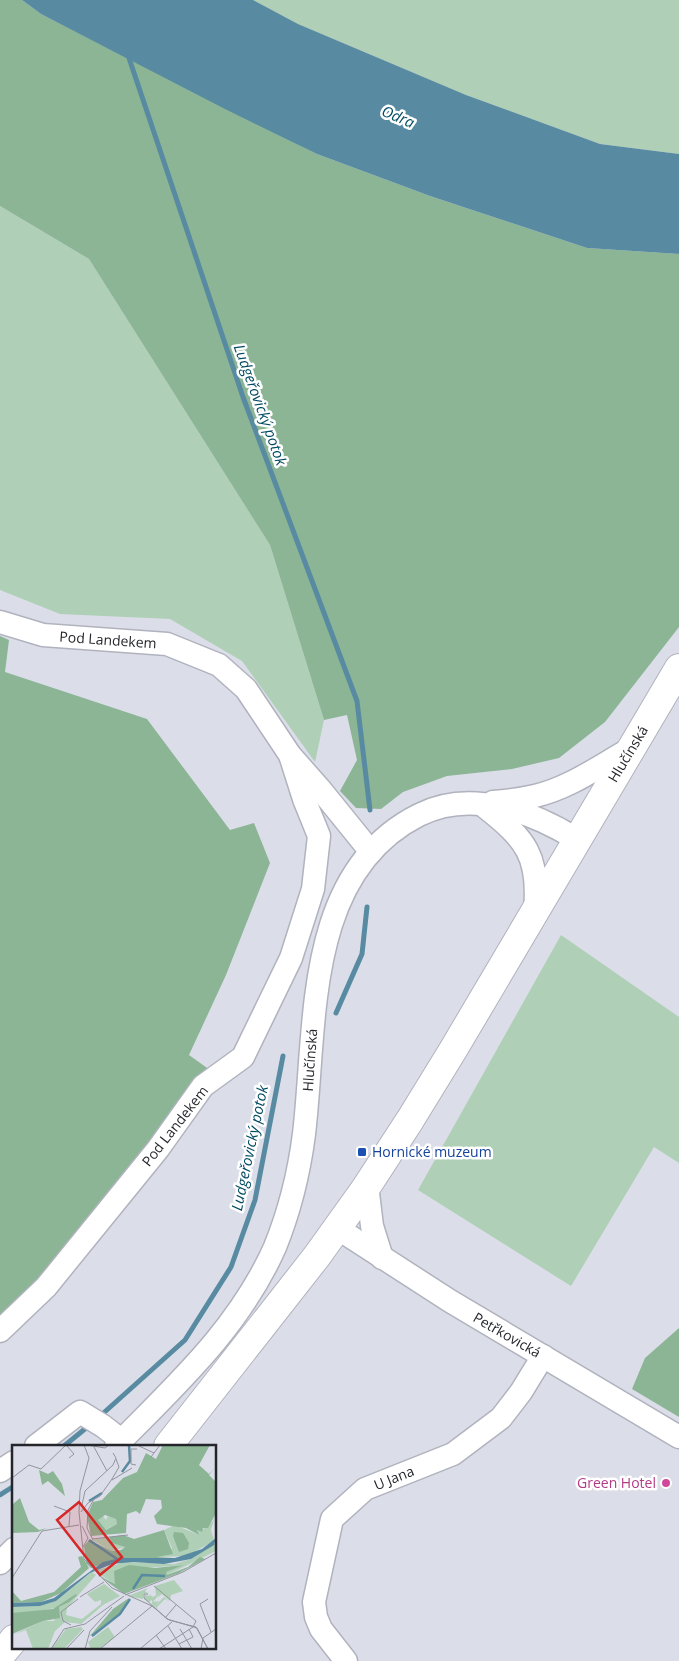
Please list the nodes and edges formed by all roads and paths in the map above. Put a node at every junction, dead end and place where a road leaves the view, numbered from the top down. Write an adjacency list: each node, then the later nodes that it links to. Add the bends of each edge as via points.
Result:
1 (0, 622): 4 (street, Pod Landekem, via 43,635 167,644 219,665 246,688)
2 (679, 668): 3 (main road, Hlučínská)
3 (632, 748): 5 (street, via 576,780 536,796); 6 (main road, Hlučínská)
4 (290, 755): 7 (street, Pod Landekem); 12 (street, Pod Landekem, via 319,836 313,889 291,958 243,1057 203,1086 158,1149 46,1287)
5 (480, 804): 6 (street, Hlučínská, via 530,816); 7 (street, Hlučínská, via 457,804 422,814 405,822); 8 (street, via 510,828 530,856 536,878)
6 (576, 839): 8 (main road, Hlučínská)
7 (371, 852): 15 (street, Hlučínská, via 346,890 327,938 314,1016 300,1162 290,1206 275,1246 248,1297 223,1333)
8 (535, 911): 9 (main road, Hlučínská, via 453,1050)
9 (367, 1185): 10 (main road, Hlučínská); 11 (street, via 372,1226)
10 (337, 1228): 11 (street, Petřkovická); 17 (main road, Hlučínská)
11 (382, 1258): 13 (street, Petřkovická)
12 (0, 1331)
13 (543, 1356): 14 (street, Petřkovická); 24 (street, U Jana, via 501,1418 454,1454 365,1489 332,1519 314,1602 321,1630)
14 (679, 1437)
15 (118, 1443): 16 (street, via 97,1422 80,1412)
16 (37, 1445)
17 (169, 1445)
18 (12, 1463): 19 (street)
19 (0, 1471)
20 (12, 1551): 21 (street)
21 (0, 1563)
22 (12, 1641): 23 (main road)
23 (0, 1656)
24 (346, 1661)

